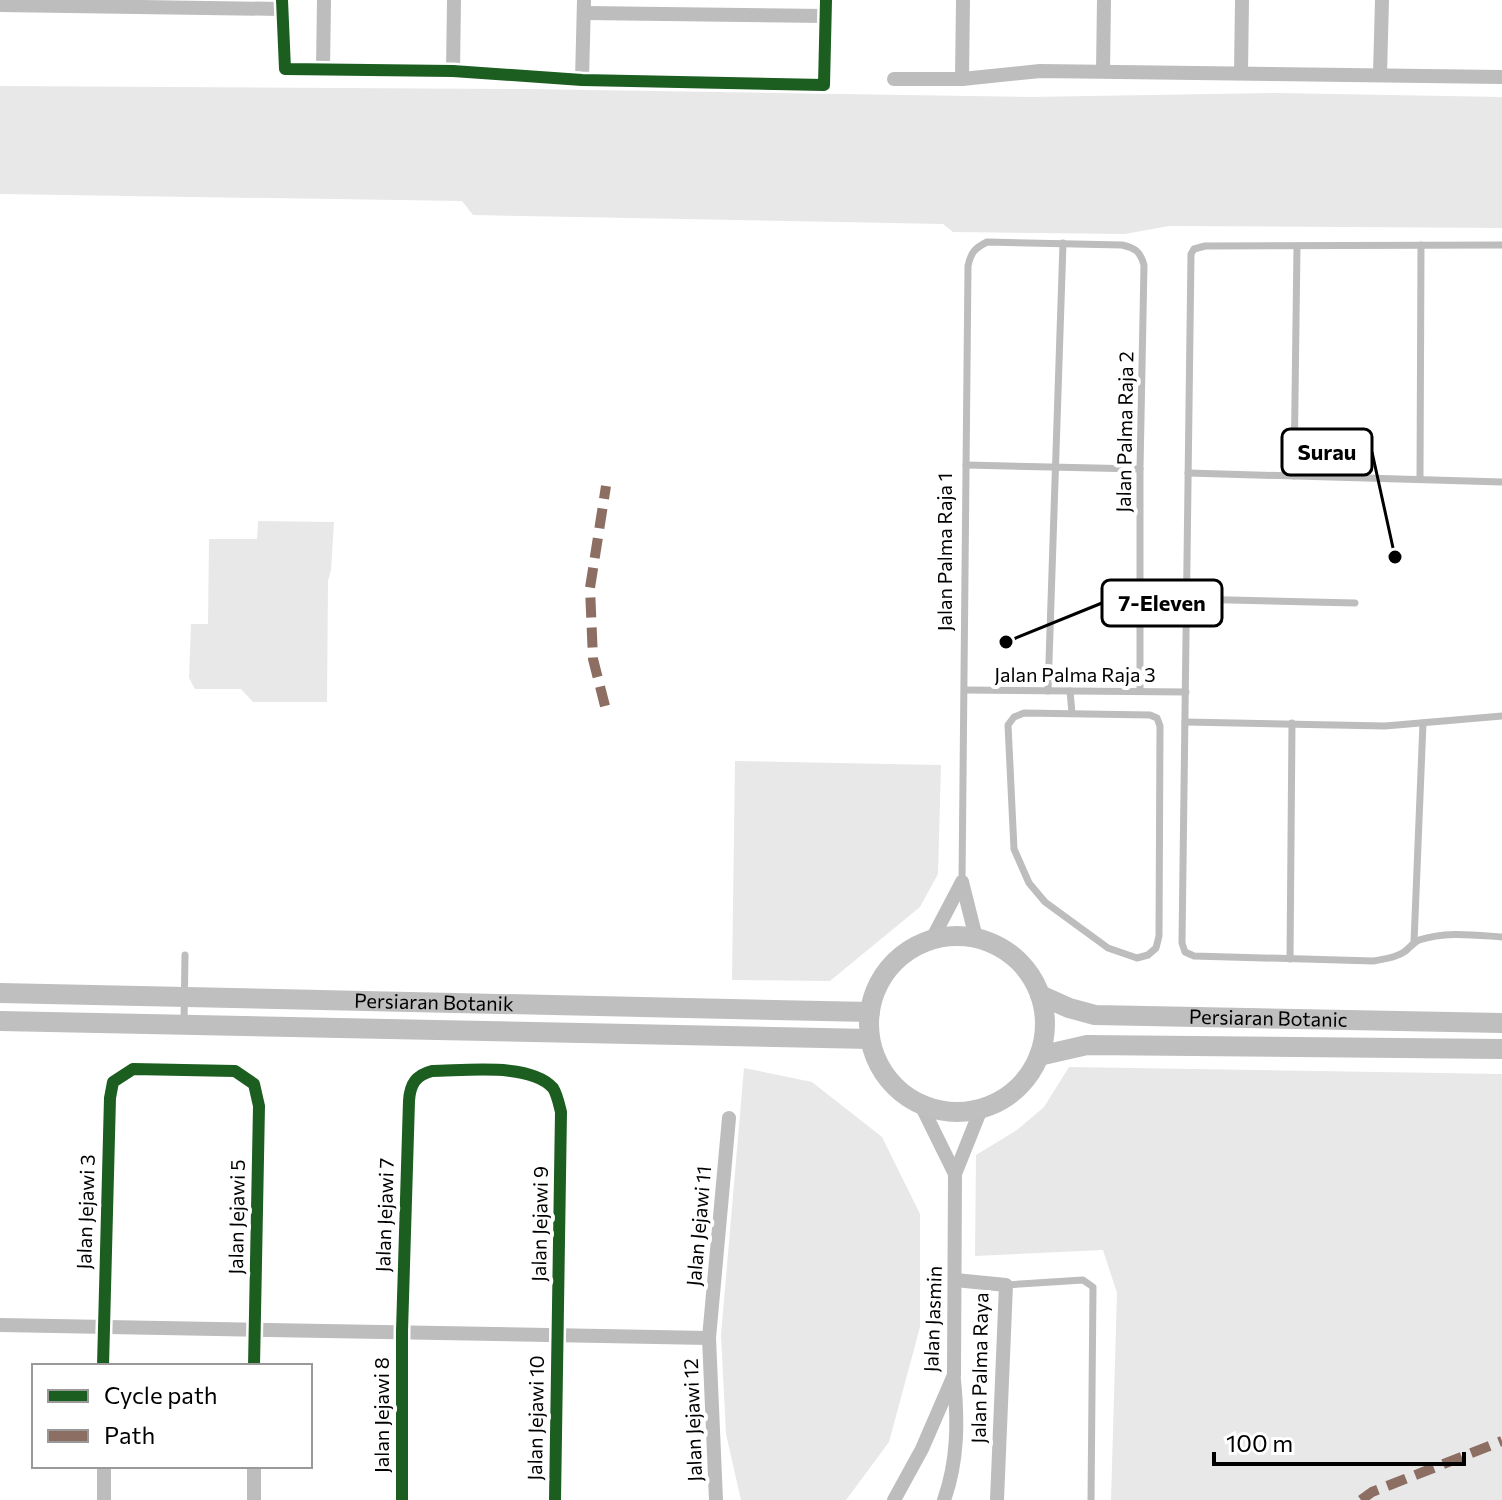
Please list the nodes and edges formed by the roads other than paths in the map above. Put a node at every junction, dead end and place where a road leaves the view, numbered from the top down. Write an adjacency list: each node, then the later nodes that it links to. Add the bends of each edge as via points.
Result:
1 (324, 0): 14 (street)
2 (454, 0): 15 (street)
3 (826, 0): 13 (street)
4 (963, 0): 21 (street)
5 (1104, 0): 16 (street)
6 (1242, 0): 17 (street)
7 (1382, 0): 18 (street)
8 (123, 3): 9 (street); 10 (street)
9 (244, 4): 11 (street)
10 (0, 5)
11 (282, 5): 14 (street, via 285,69)
12 (584, 7): 13 (street); 22 (street)
13 (826, 16): 22 (street, via 824,85)
14 (323, 70): 15 (street)
15 (453, 71): 22 (street)
16 (1103, 71): 17 (street); 21 (street)
17 (1241, 72): 18 (street)
18 (1380, 74): 19 (street)
19 (1502, 77)
20 (894, 79): 21 (street)
21 (962, 79)
22 (582, 80)
23 (1063, 243): 27 (lane, Jalan Palma Raja 1, via 987,242 970,255); 28 (lane); 29 (lane, Jalan Palma Raja 2, via 1122,245 1141,255)
24 (1421, 245): 25 (lane); 26 (lane); 32 (lane)
25 (1502, 245)
26 (1297, 246): 30 (lane, via 1205,246 1191,254); 31 (lane)
27 (966, 465): 28 (lane); 36 (lane, Jalan Palma Raja 1)
28 (1055, 467): 29 (lane); 37 (lane)
29 (1140, 469): 39 (lane, Jalan Palma Raja 2)
30 (1188, 473): 31 (lane); 34 (lane)
31 (1294, 476): 32 (lane)
32 (1420, 479): 33 (lane)
33 (1502, 482)
34 (1188, 599): 35 (lane); 40 (lane)
35 (1355, 603)
36 (965, 690): 37 (lane, Jalan Palma Raja 3); 46 (lane, Jalan Palma Raja 1)
37 (1048, 691): 38 (lane, Jalan Palma Raja 3)
38 (1070, 691): 39 (lane, Jalan Palma Raja 3); 41 (lane)
39 (1140, 691): 40 (lane, Jalan Palma Raja 3)
40 (1186, 692): 43 (lane)
41 (1072, 713): 41 (lane, via 1150,715 1160,726 1159,936 1148,955 1137,958 1108,948 1045,902 1029,883 1014,849 1008,725 1024,713)
42 (1502, 716): 45 (lane)
43 (1185, 722): 44 (lane); 52 (lane, via 1185,952)
44 (1292, 723): 45 (lane); 52 (lane)
45 (1423, 723): 50 (lane)
46 (962, 882): 48 (street); 49 (street, Jalan Palma Raja 1)
47 (1502, 937): 50 (lane, via 1456,934)
48 (976, 938): 49 (main road); 54 (main road, via 1015,958)
49 (932, 939): 56 (main road, via 890,966)
50 (1414, 942): 52 (lane, via 1403,953 1373,961)
51 (185, 955): 55 (lane)
52 (1290, 959)
53 (0, 993): 55 (main road, Persiaran Botanik)
54 (1040, 995): 58 (main road, Persiaran Botanic, via 1095,1015); 62 (main road, via 1044,1036)
55 (183, 997): 56 (main road, Persiaran Botanik); 59 (lane)
56 (870, 1012): 60 (main road)
57 (0, 1021): 59 (main road)
58 (1502, 1023)
59 (184, 1025): 60 (main road)
60 (870, 1039): 65 (main road, via 882,1071)
61 (1502, 1049): 62 (main road, Persiaran Botanic, via 1087,1045)
62 (1039, 1056): 66 (main road, via 1025,1080 1005,1098)
63 (110, 1098): 72 (street, Jalan Jejawi 3); 73 (street, Jalan Jejawi 5, via 113,1082 133,1069 235,1071 254,1084 259,1106)
64 (409, 1101): 74 (street, Jalan Jejawi 7); 75 (street, Jalan Jejawi 9, via 412,1084 432,1071 519,1071 539,1077 554,1090 561,1112)
65 (921, 1105): 66 (main road, via 961,1113); 68 (street, Jalan Jasmin)
66 (981, 1109): 68 (street, Jalan Jasmin)
67 (729, 1118): 76 (street, Jalan Jejawi 11)
68 (955, 1174): 69 (street, Jalan Jasmin)
69 (955, 1280): 70 (street, Jalan Palma Raya); 79 (street, Jalan Jasmin)
70 (1006, 1285): 89 (street, Jalan Palma Raya); 90 (lane, via 1083,1280 1093,1287)
71 (0, 1325): 72 (street)
72 (103, 1327): 73 (street); 77 (street, Jalan Jejawi 3)
73 (254, 1330): 74 (street); 78 (street, Jalan Jejawi 5)
74 (402, 1331): 75 (street); 84 (street, Jalan Jejawi 8)
75 (558, 1336): 76 (street); 85 (street, Jalan Jejawi 10)
76 (709, 1338): 86 (street, Jalan Jejawi 12)
77 (103, 1364)
78 (254, 1364)
79 (954, 1375): 87 (street, Jalan Jasmin); 88 (street, via 956,1445)
80 (104, 1468): 82 (street)
81 (254, 1468): 83 (street)
82 (104, 1500)
83 (254, 1500)
84 (402, 1500)
85 (555, 1500)
86 (716, 1500)
87 (894, 1500)
88 (944, 1500)
89 (997, 1500)
90 (1091, 1500)

